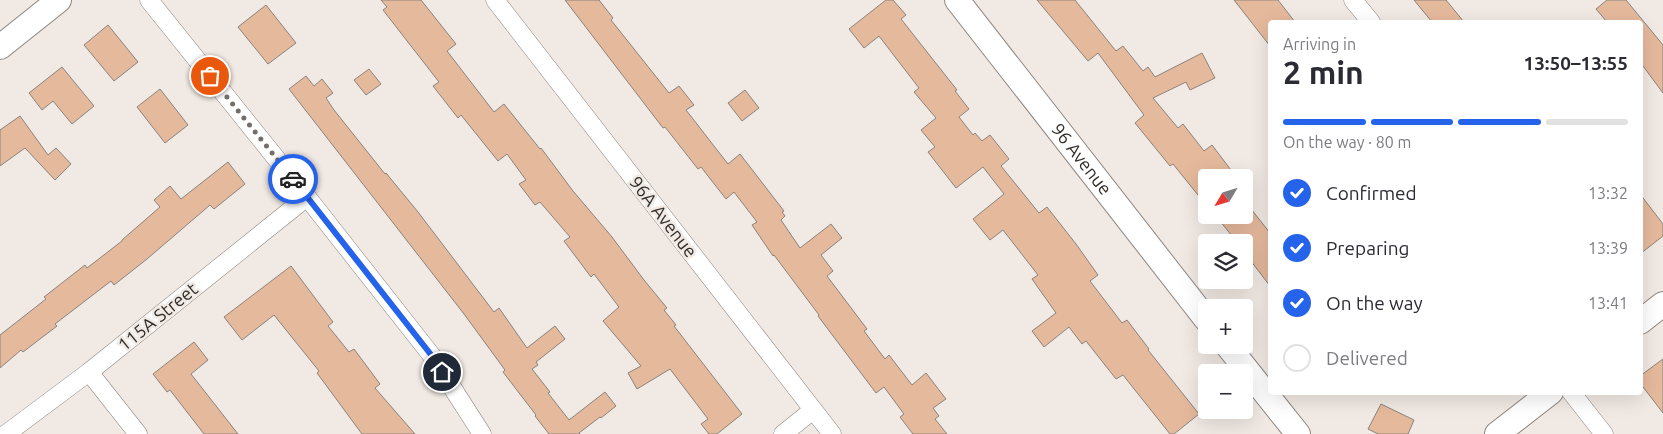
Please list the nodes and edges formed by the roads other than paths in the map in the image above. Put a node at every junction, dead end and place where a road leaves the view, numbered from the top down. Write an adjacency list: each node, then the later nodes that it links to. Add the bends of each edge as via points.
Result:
1 (59, 0): 7 (street)
2 (149, 0): 8 (street)
3 (495, 0): 16 (street, 96A Avenue)
4 (957, 0): 10 (street, 96 Avenue)
5 (1353, 0): 6 (street)
6 (1369, 20)
7 (0, 47)
8 (307, 197): 13 (street, 115A Street); 19 (street, via 432,356)
9 (1663, 304): 11 (street)
10 (1198, 309)
11 (1643, 320)
12 (1234, 354): 22 (street)
13 (89, 372): 17 (street, 115A Street); 18 (street)
14 (1548, 395): 23 (street)
15 (1573, 395): 24 (street)
16 (813, 410): 20 (street); 21 (street, 96A Avenue)
17 (6, 434)
18 (138, 434)
19 (482, 434)
20 (783, 434)
21 (832, 434)
22 (1298, 434)
23 (1498, 434)
24 (1604, 434)

